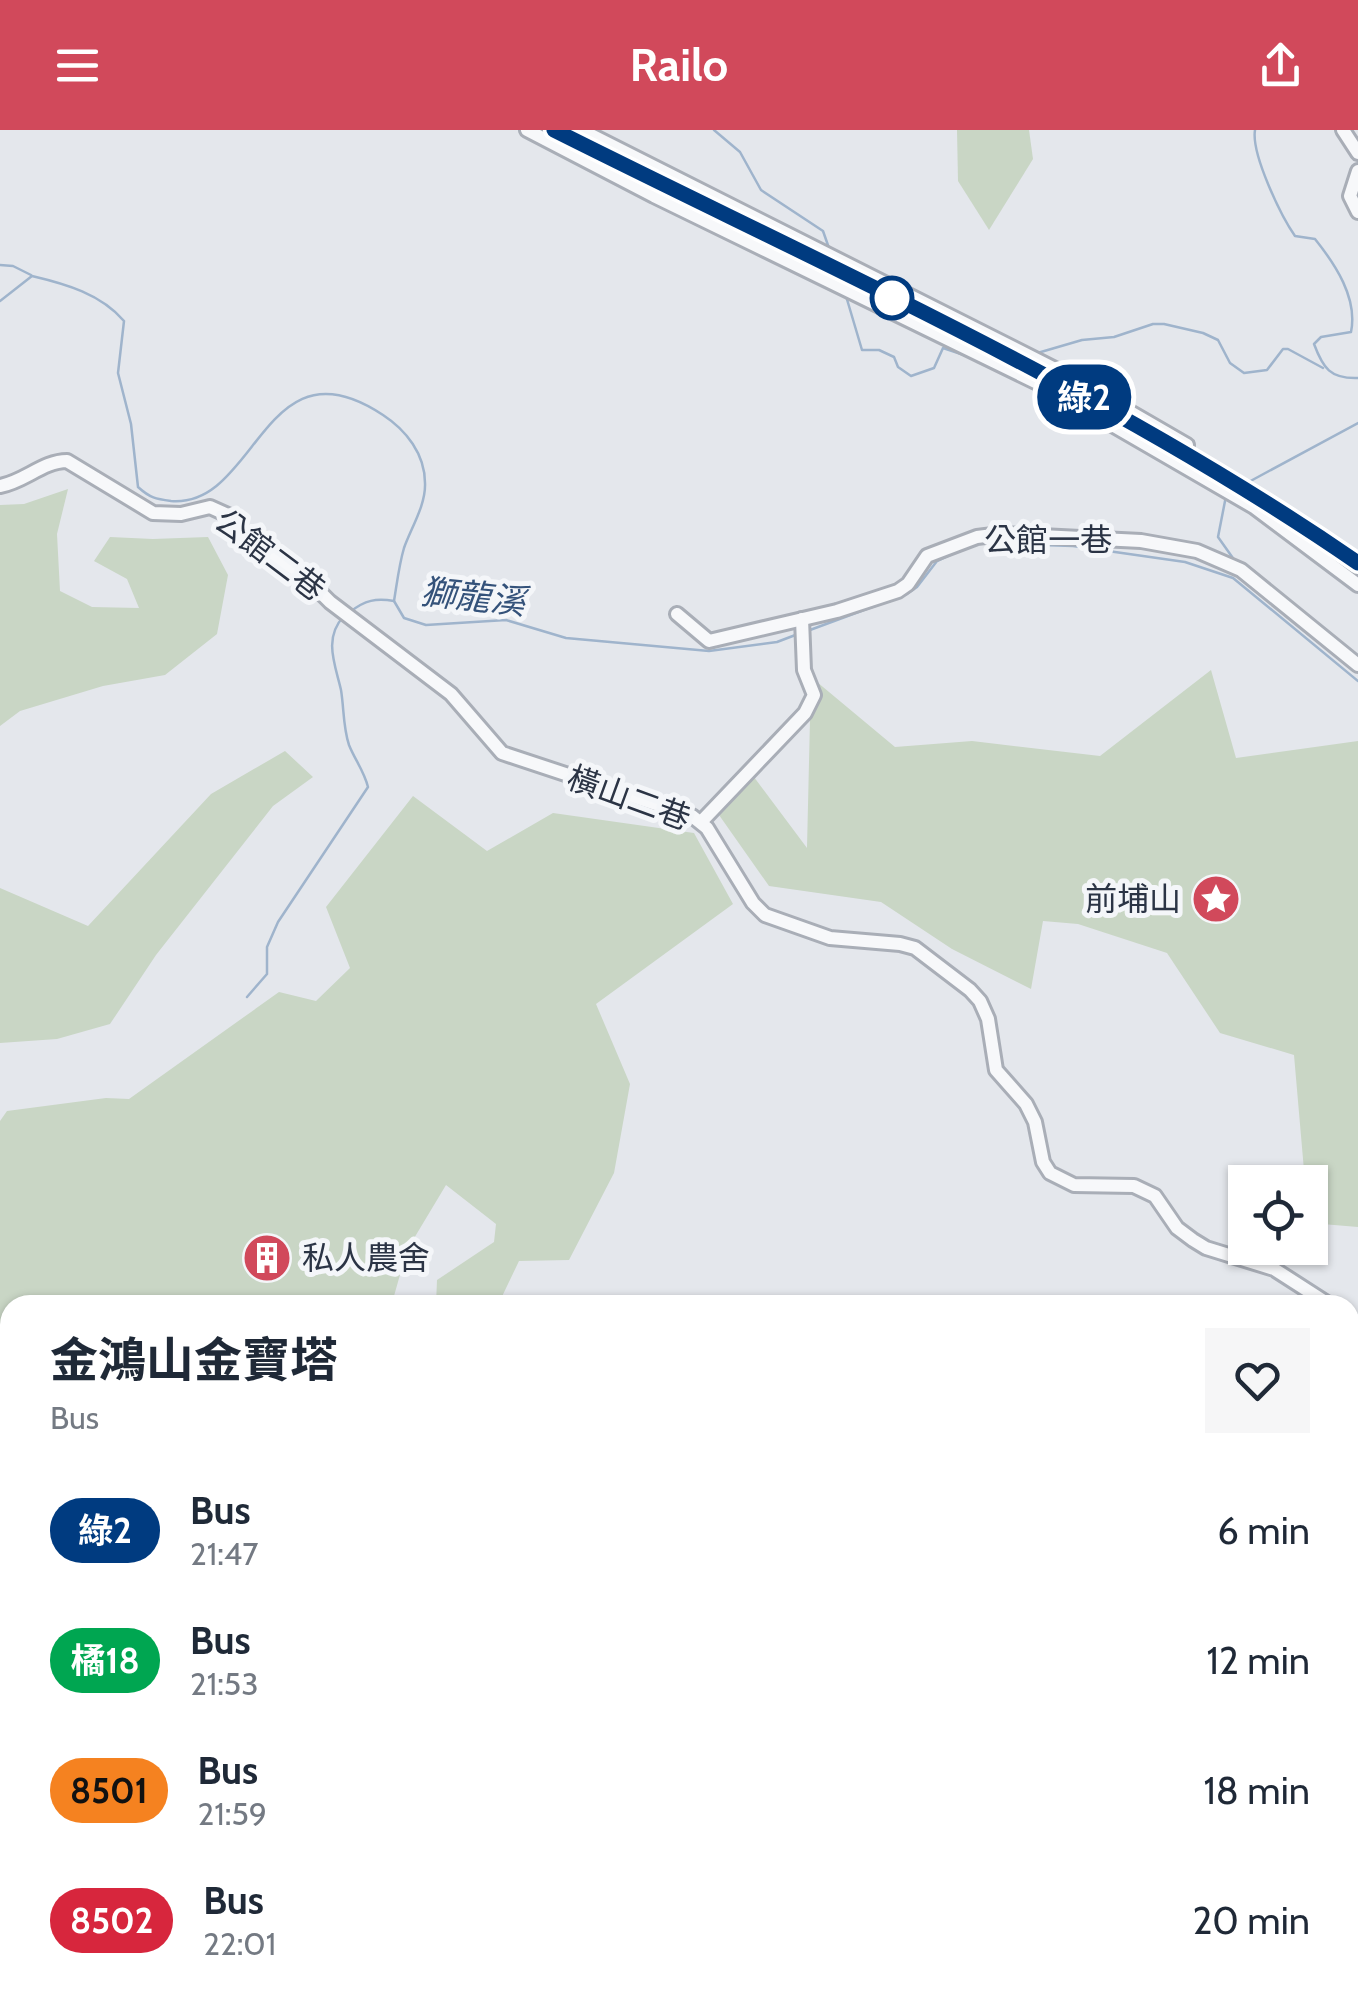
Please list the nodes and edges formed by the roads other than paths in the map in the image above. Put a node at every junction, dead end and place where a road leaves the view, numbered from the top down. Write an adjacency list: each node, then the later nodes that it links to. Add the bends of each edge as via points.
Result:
1 (527, 130): 10 (street, via 1052,390 1254,508)
2 (554, 130): 9 (street, via 1056,381)
3 (581, 130): 9 (street, via 1061,372 1250,482)
4 (1343, 130): 5 (street)
5 (1358, 153)
6 (1358, 171): 7 (street, via 1350,196)
7 (1358, 212)
8 (0, 486): 11 (street, 公館二巷, via 56,461 80,467 153,513 222,510 254,543)
9 (1358, 559)
10 (1358, 585)
11 (347, 612): 15 (street, 橫山二巷, via 451,694 502,753)
12 (677, 614): 13 (street, 公館一巷, via 709,641)
13 (802, 628): 14 (street, 公館一巷, via 898,592 927,556 977,537 1141,541 1197,551 1241,570); 15 (street, via 804,670 814,695 805,713)
14 (1358, 666)
15 (700, 822): 16 (street, 橫山二巷, via 765,915 830,938 915,948 970,990 988,1019 996,1070 1026,1104 1044,1162 1057,1178 1074,1185 1134,1186 1155,1196 1178,1228 1206,1248 1274,1269)
16 (1314, 1295)

